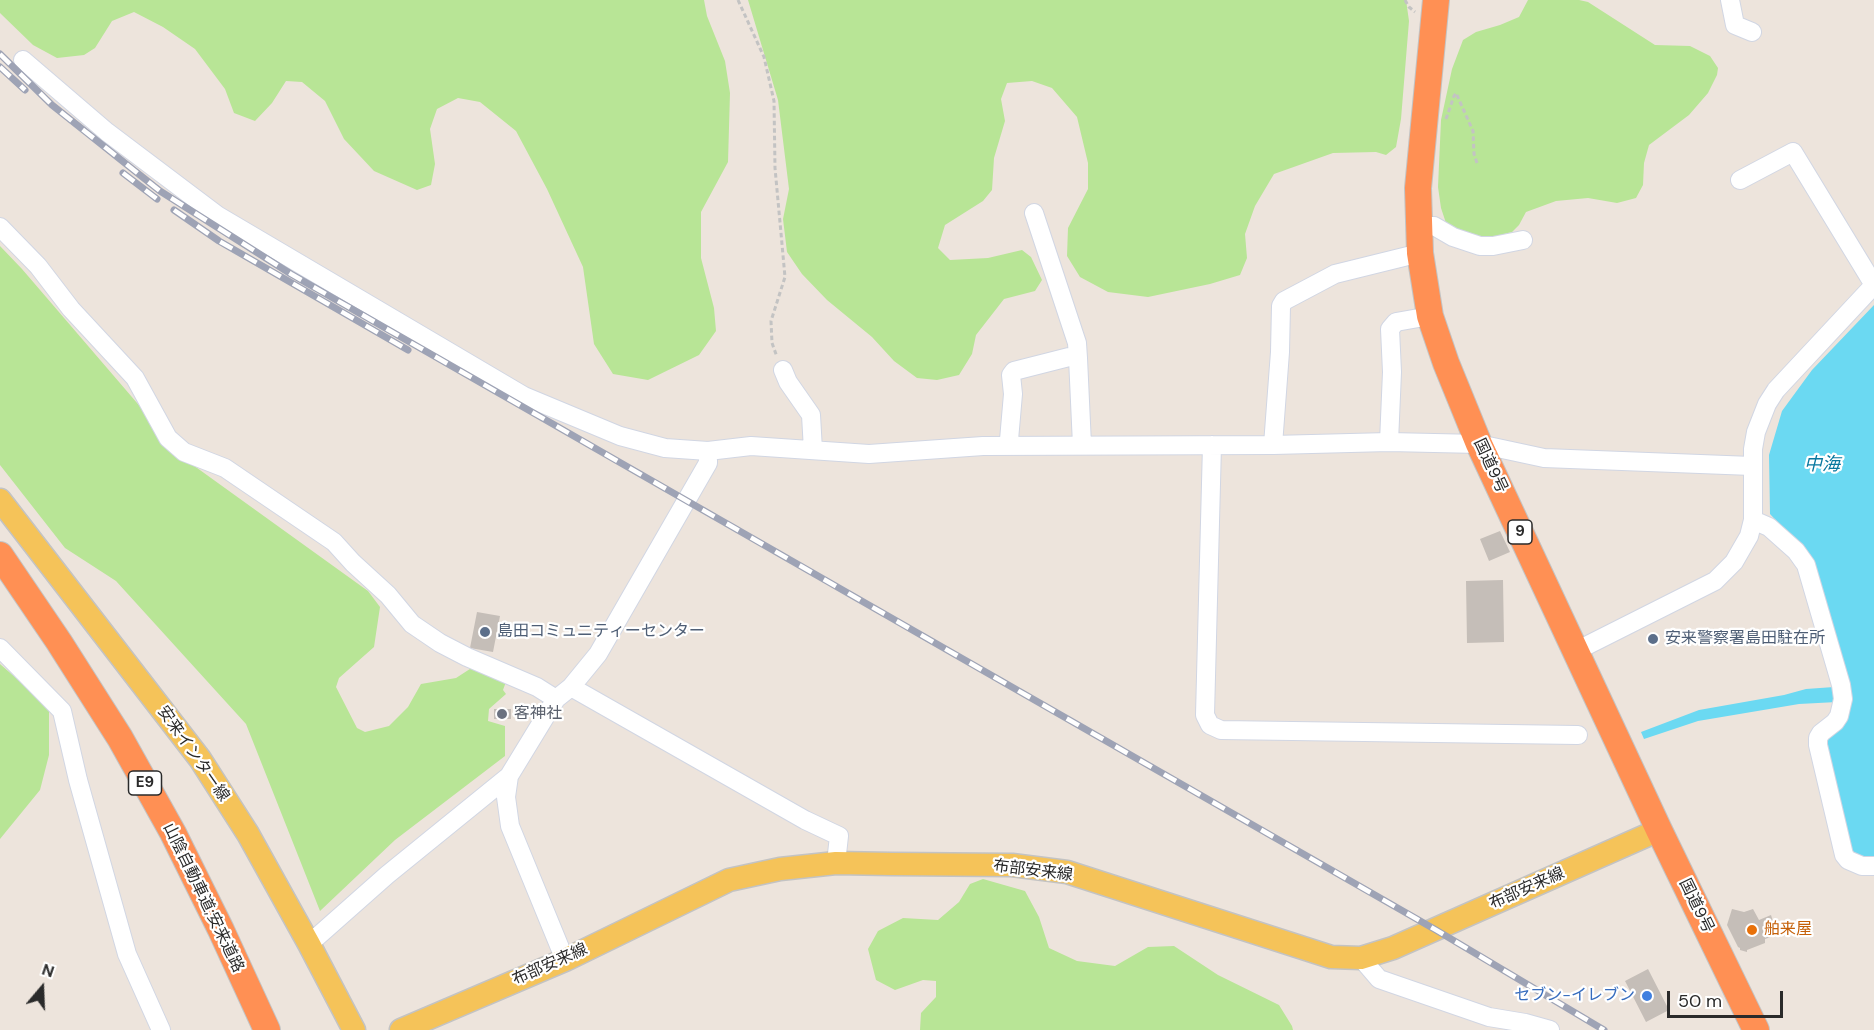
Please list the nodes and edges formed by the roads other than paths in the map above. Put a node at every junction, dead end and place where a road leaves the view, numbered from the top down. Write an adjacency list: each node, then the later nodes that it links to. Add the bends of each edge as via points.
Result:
1 (1436, 0): 7 (highway, 国道9号 / 9, via 1421,146)
2 (1730, 0): 3 (street, via 1735,25)
3 (1752, 32)
4 (23, 60): 22 (street, via 107,132 217,215 524,396 620,436 665,447)
5 (1740, 180): 11 (street, via 1793,152)
6 (1034, 213): 13 (street)
7 (1418, 226): 9 (street, via 1434,226 1480,246); 10 (highway, 国道9号 / 9)
8 (0, 227): 30 (street, via 135,378 168,438 184,452 225,468 334,542 388,594 412,624 440,643 527,681)
9 (1523, 240)
10 (1420, 253): 12 (highway, 国道9号 / 9); 20 (street, via 1335,274 1284,301)
11 (1874, 285): 23 (street, via 1776,390 1756,432)
12 (1430, 316): 16 (street, via 1391,326); 17 (highway, 国道9号 / 9)
13 (1078, 354): 15 (street, via 1014,371); 18 (street)
14 (783, 370): 21 (street, via 811,415)
15 (1009, 440)
16 (1389, 442): 17 (street); 20 (street)
17 (1479, 444): 23 (street, via 1544,458); 28 (highway, 国道9号 / 9)
18 (1082, 445): 19 (street); 21 (street, via 983,446 869,454)
19 (1212, 445): 20 (street); 31 (street, via 1205,715 1210,725 1221,730)
20 (1273, 445)
21 (813, 450): 22 (street, via 751,446)
22 (708, 451): 29 (street, via 708,463 670,531 598,654)
23 (1752, 466): 25 (street)
24 (0, 500): 36 (main road, 安来インター線, via 200,759 248,834)
25 (1753, 520): 28 (street, via 1734,562 1715,581); 35 (street, via 1769,527 1806,565 1843,699 1839,716 1821,733 1818,745 1844,855 1862,866)
26 (0, 555): 39 (highway, 山陰自動車道;安来道路 / E9, via 120,738 178,844)
27 (0, 648): 40 (street, via 62,711 127,954)
28 (1576, 651): 33 (highway, 国道9号 / 9)
29 (571, 687): 30 (street); 34 (street, via 838,836)
30 (556, 699): 32 (street)
31 (1578, 735)
32 (508, 776): 36 (street); 38 (street, via 510,826)
33 (1659, 830): 37 (main road, 布部安来線, via 1394,948); 44 (highway, 国道9号 / 9)
34 (836, 863): 37 (main road, 布部安来線, via 1012,865 1066,872 1331,957); 38 (main road, 布部安来線, via 729,880)
35 (1874, 866)
36 (309, 944): 41 (main road, 安来インター線)
37 (1361, 958): 43 (street, via 1379,979 1400,987 1489,1017)
38 (565, 960): 42 (main road, 布部安来線)
39 (266, 1028)
40 (161, 1030)
41 (354, 1030)
42 (401, 1030)
43 (1550, 1030)
44 (1756, 1030)

